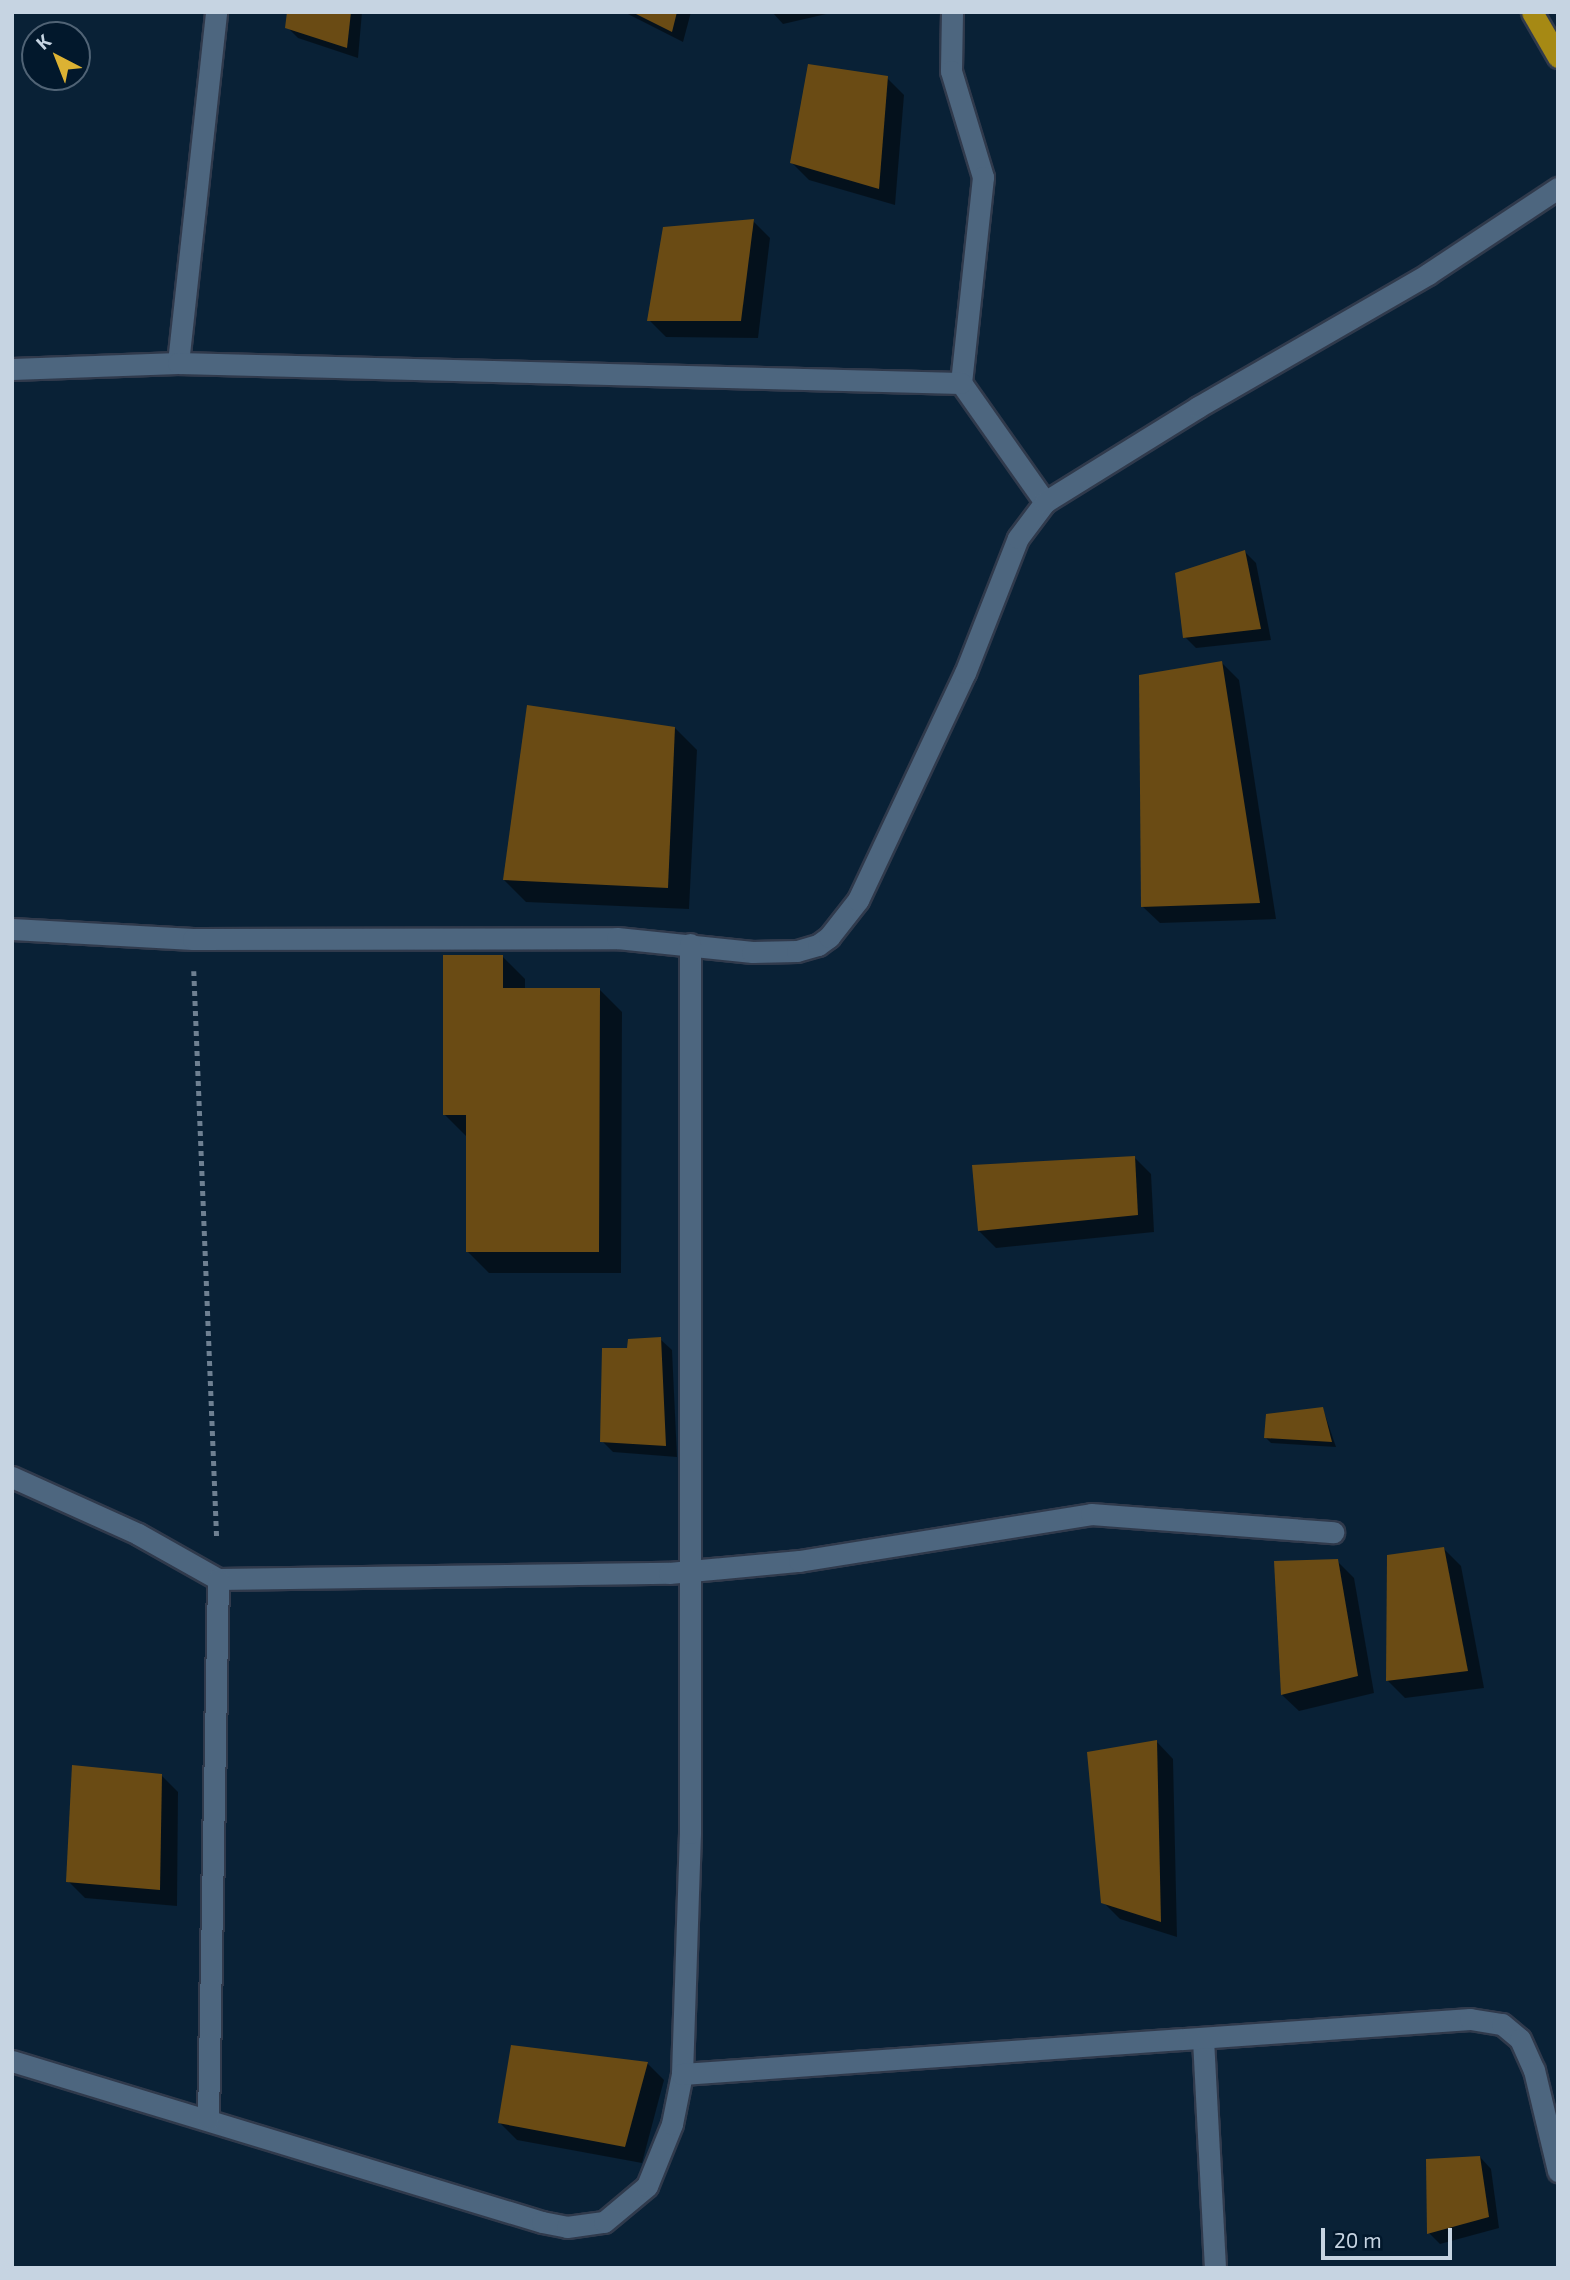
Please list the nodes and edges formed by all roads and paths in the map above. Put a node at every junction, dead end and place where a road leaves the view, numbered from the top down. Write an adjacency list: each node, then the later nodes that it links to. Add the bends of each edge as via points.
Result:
1 (216, 12): 6 (street)
2 (953, 12): 8 (street, via 951,71 983,177)
3 (1532, 12): 4 (highway)
4 (1558, 57)
5 (1558, 188): 9 (street, via 1428,274)
6 (178, 363): 7 (street); 8 (street)
7 (12, 369)
8 (961, 383): 9 (street)
9 (1045, 502): 12 (street, via 1018,538 965,673 858,900 829,937 797,951 752,952)
10 (12, 929): 11 (street)
11 (193, 939): 12 (street, via 617,938); 16 (path)
12 (690, 944): 15 (street)
13 (12, 1477): 16 (street, via 138,1534)
14 (1333, 1532): 15 (street, via 1091,1514 799,1561)
15 (692, 1570): 16 (street); 19 (street)
16 (218, 1579): 20 (street)
17 (1203, 2039): 19 (street); 21 (street, via 1470,2019 1502,2024 1520,2039 1534,2070); 22 (street)
18 (12, 2061): 20 (street)
19 (682, 2074): 20 (street, via 672,2124 646,2186 620,2213 587,2225 542,2222)
20 (208, 2119)
21 (1558, 2171)
22 (1215, 2268)

